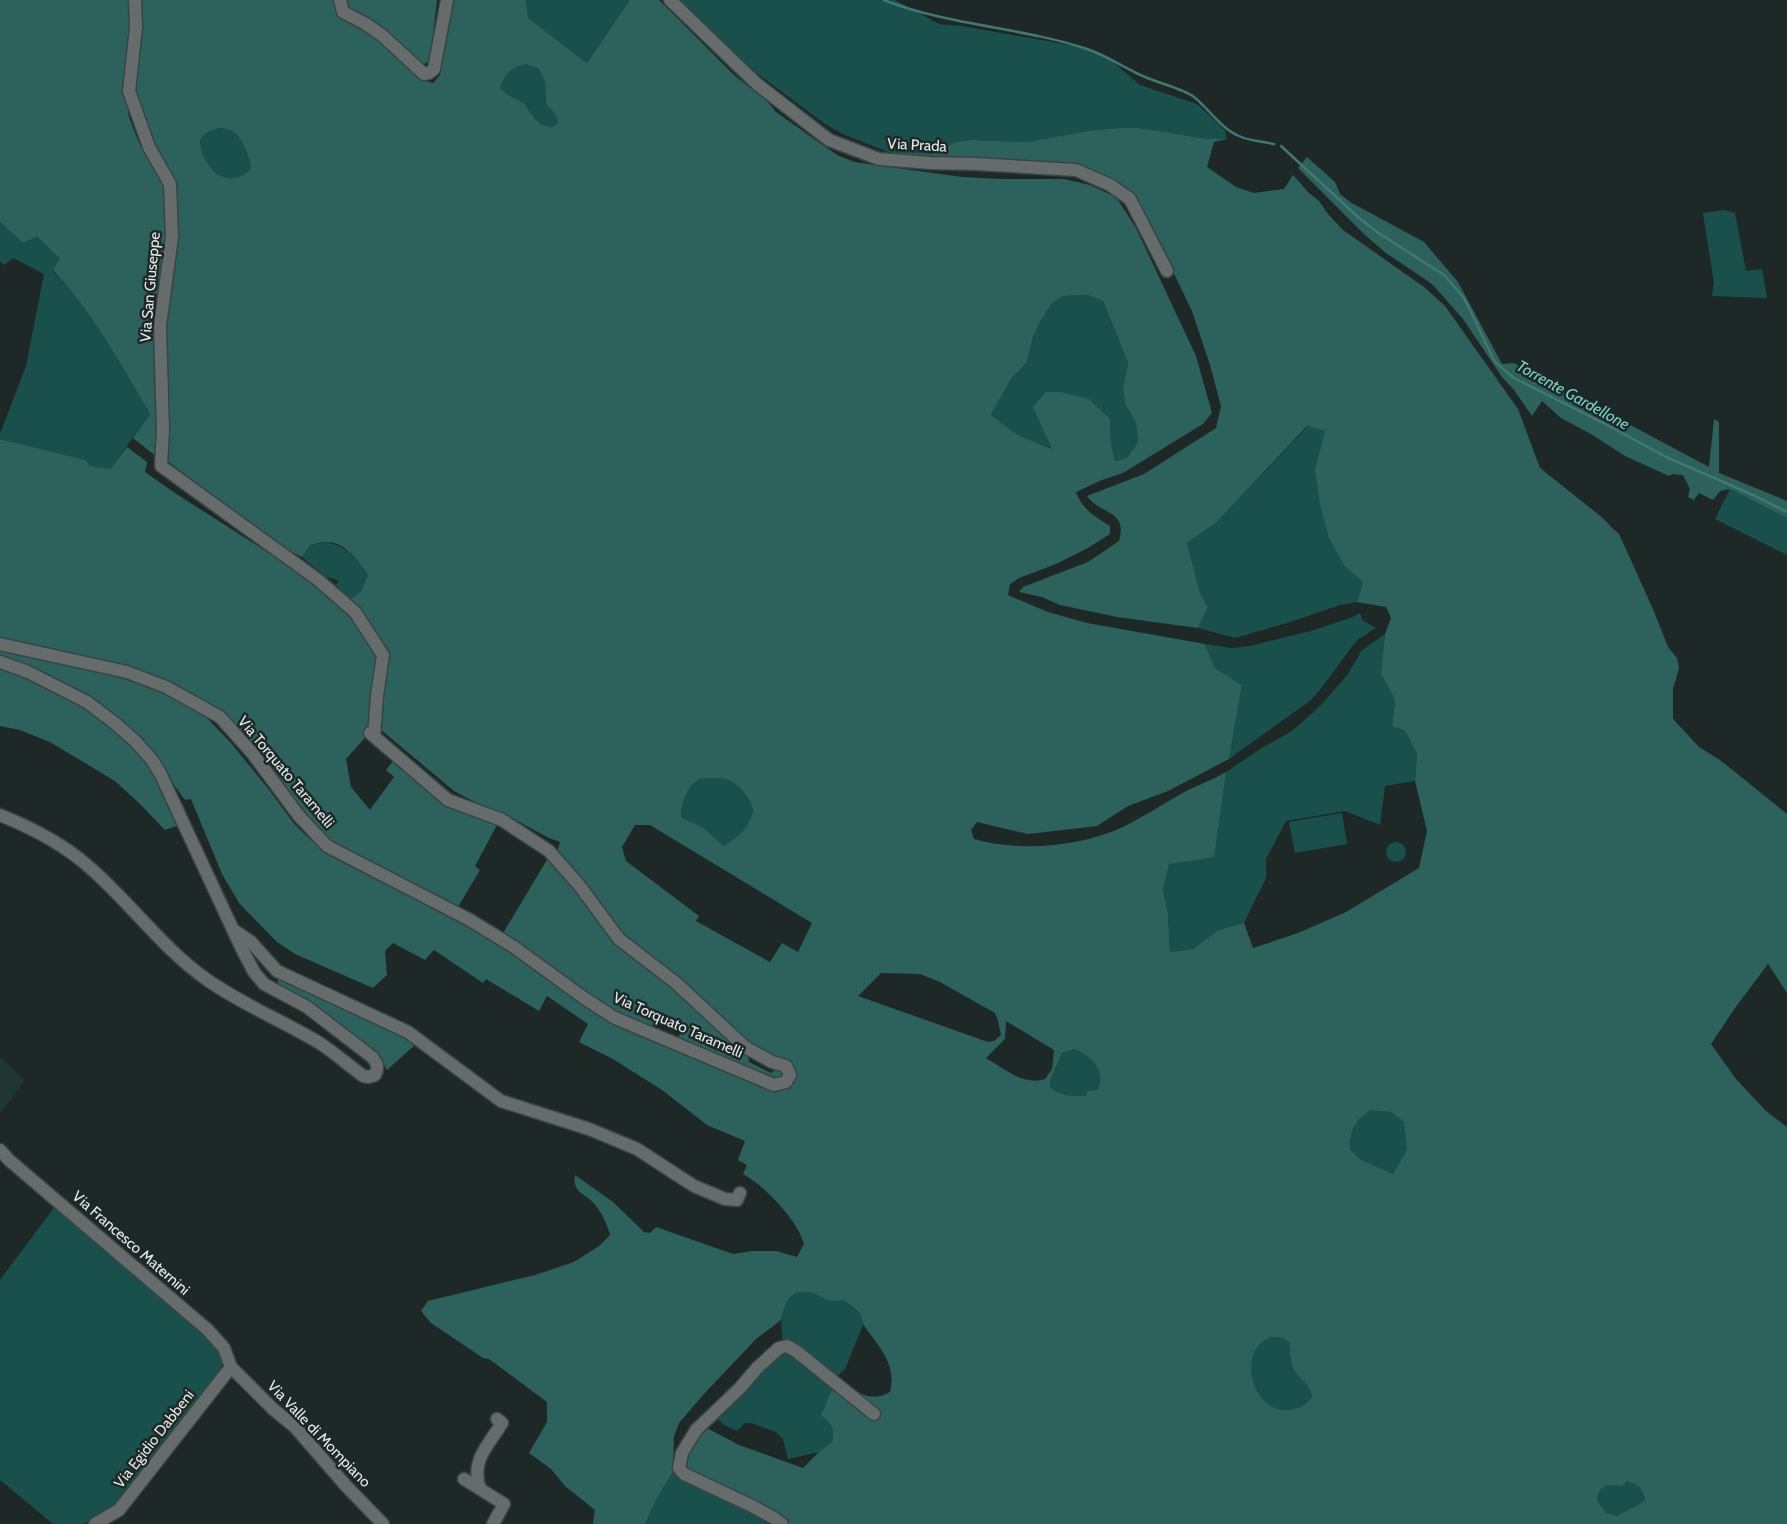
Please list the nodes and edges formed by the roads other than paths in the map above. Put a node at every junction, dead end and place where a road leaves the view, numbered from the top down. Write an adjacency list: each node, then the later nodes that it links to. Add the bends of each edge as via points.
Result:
1 (135, 0): 6 (street, Via San Giuseppe, via 136,28 129,91 149,147 170,184 172,237 160,326)
2 (340, 0): 3 (street, via 343,12 383,36 424,74 434,69)
3 (447, 0)
4 (670, 0): 5 (street, Via Prada, via 757,84 829,140 879,159 1076,170 1110,185 1130,199)
5 (1167, 271)
6 (161, 466): 7 (street, Via Torquato Taramelli, via 317,579 355,612 383,655 372,734 448,800 502,820 549,851 619,939 676,983 745,1046 772,1062 786,1066 790,1075 786,1082 774,1085 615,1018 470,920 327,846 220,717 166,687 126,672)
7 (0, 644)
8 (0, 662): 10 (street, via 28,672 87,702 116,724 152,760)
9 (0, 815): 12 (street, via 59,843 89,866 156,936 204,978 319,1043 363,1076 375,1075 377,1063 372,1057 307,1007)
10 (235, 930): 11 (street, via 251,942); 12 (street, via 254,972)
11 (277, 972): 12 (street); 14 (street, via 408,1032 501,1101 589,1129 636,1149 694,1186 725,1199 737,1200)
12 (264, 984)
13 (0, 1150): 15 (street, Via Francesco Maternini, via 208,1330 224,1348)
14 (740, 1193)
15 (231, 1367): 20 (street, Via Egidio Dabbeni, via 119,1510); 21 (street, Via Valle di Mompiano, via 294,1427)
16 (874, 1414): 23 (street, via 787,1346 770,1355 696,1430 682,1453 679,1468 684,1474)
17 (502, 1422): 19 (street, via 476,1469)
18 (464, 1479): 19 (street)
19 (480, 1489): 22 (street, via 504,1504)
20 (95, 1524)
21 (384, 1524)
22 (493, 1524)
23 (782, 1524)

